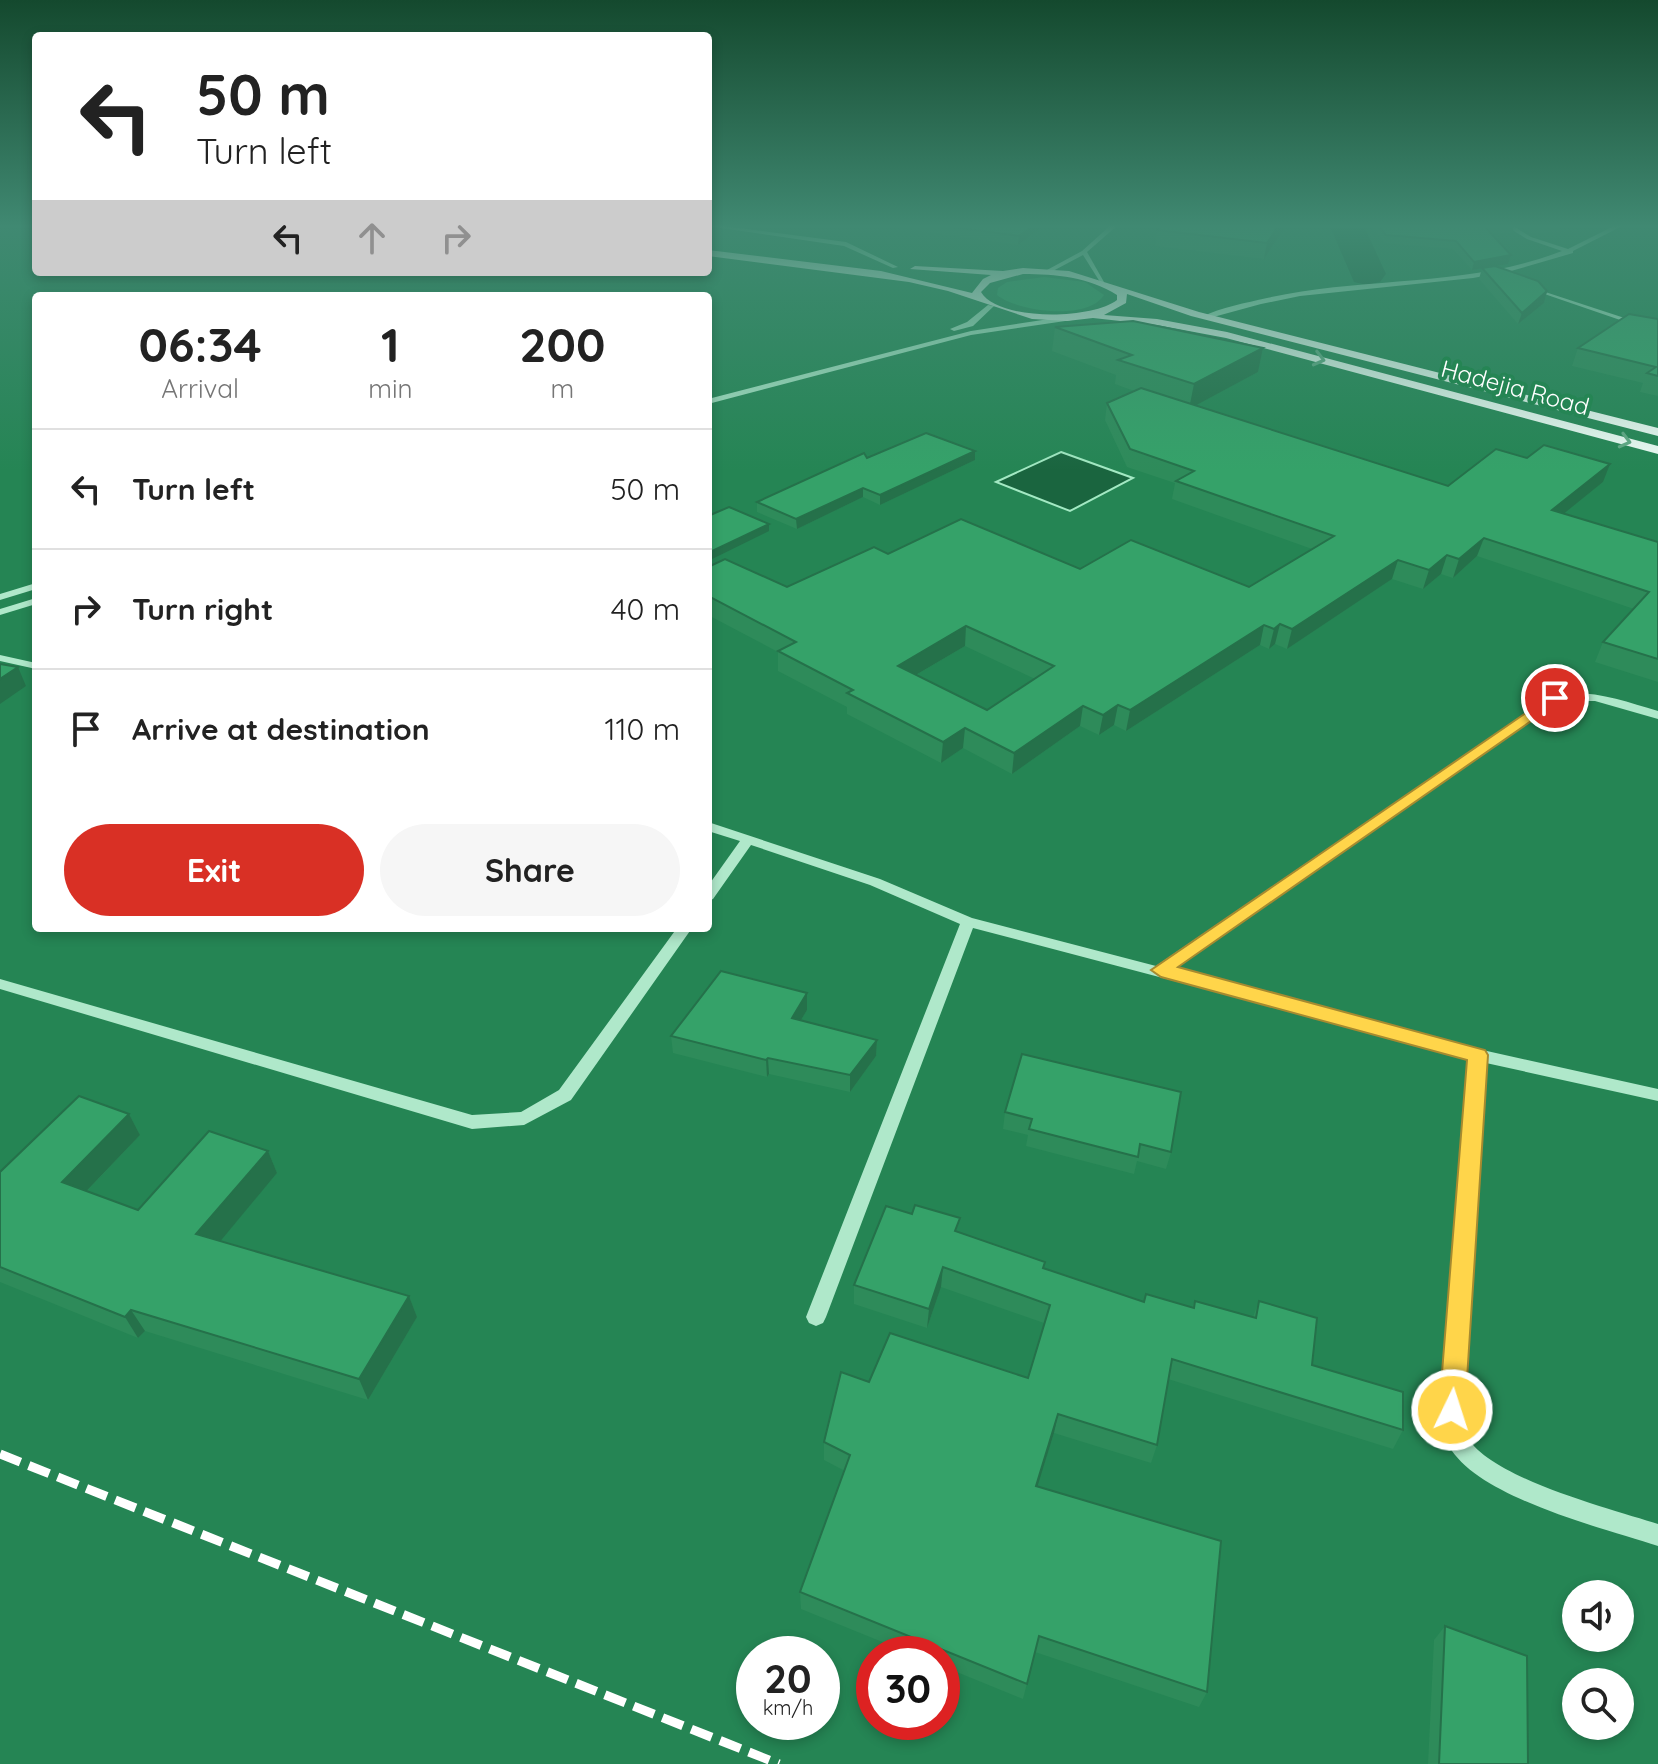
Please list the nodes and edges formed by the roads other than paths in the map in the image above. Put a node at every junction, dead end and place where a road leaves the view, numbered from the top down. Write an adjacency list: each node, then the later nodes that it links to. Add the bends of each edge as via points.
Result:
1 (983, 306): 10 (street, via 970,324 956,329)
2 (996, 306): 8 (main road, Hadejia Road, via 1026,316)
3 (1116, 306): 8 (main road)
4 (1175, 306): 7 (main road, Hadejia Road)
5 (1244, 306): 7 (street)
6 (1587, 306): 9 (street)
7 (1206, 317): 12 (main road, Hadejia Road)
8 (1073, 318): 11 (street, via 971,333); 13 (main road, Hadejia Road, one-way to 13, via 1157,322 1227,335)
9 (1658, 331)
10 (712, 393)
11 (712, 401)
12 (1658, 432)
13 (1658, 450)
14 (32, 587): 15 (street)
15 (0, 597)
16 (32, 602): 17 (street)
17 (0, 612)
18 (0, 658): 19 (street)
19 (32, 665)
20 (1658, 715): 26 (street, via 1603,698 1555,698)
21 (712, 827): 22 (street)
22 (749, 839): 23 (street); 24 (street, via 875,882)
23 (712, 890)
24 (968, 922): 26 (street); 30 (street)
25 (682, 932): 27 (street, via 565,1095 524,1118 472,1122)
26 (1161, 970): 28 (street)
27 (0, 984)
28 (1478, 1055): 29 (street); 31 (street, via 1452,1410 1458,1441 1482,1467 1527,1490)
29 (1658, 1095)
30 (816, 1317)
31 (1658, 1535)

